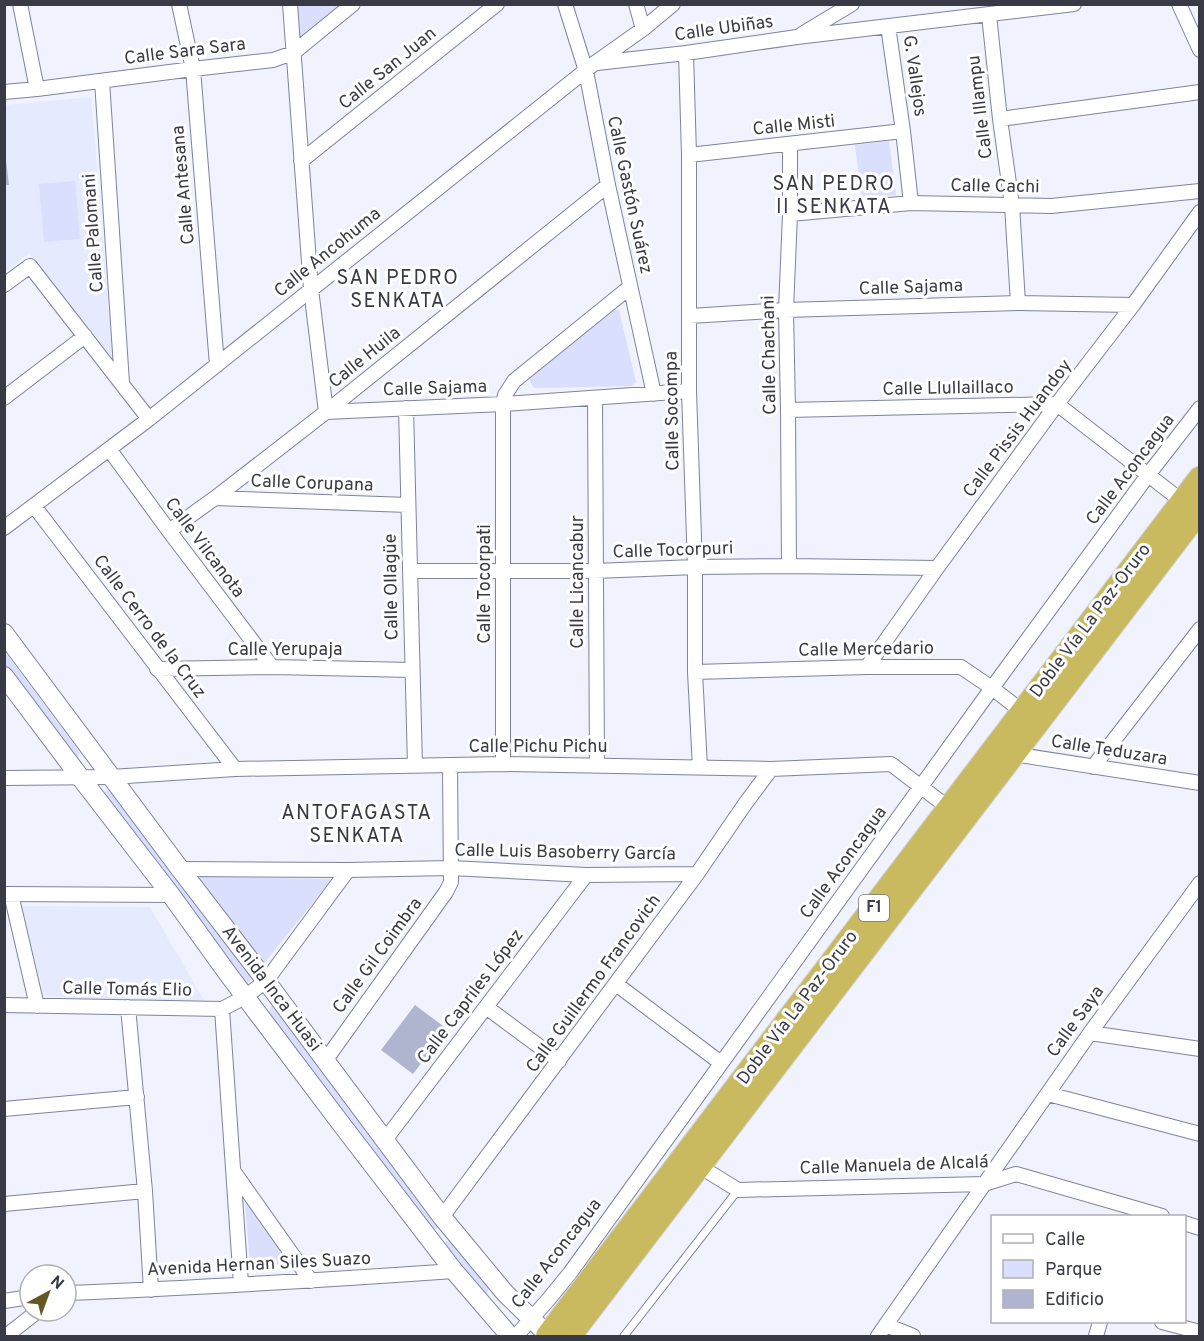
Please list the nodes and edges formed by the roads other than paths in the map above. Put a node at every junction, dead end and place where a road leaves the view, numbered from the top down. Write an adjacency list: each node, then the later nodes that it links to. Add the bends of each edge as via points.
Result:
1 (20, 4): 23 (street)
2 (179, 4): 21 (street, Calle Antesana)
3 (290, 4): 18 (street)
4 (353, 4): 18 (street, Calle Sara Sara)
5 (497, 4): 30 (street, Calle San Juan)
6 (565, 4): 20 (street, Calle Gastón Suárez)
7 (636, 4): 15 (street)
8 (673, 4): 15 (street, Calle Ancohuma)
9 (852, 4): 16 (street)
10 (1074, 4): 12 (street, Calle Ubiñas)
11 (1179, 4): 17 (street)
12 (1047, 6): 13 (street, Calle Ubiñas)
13 (989, 15): 14 (street, Calle Ubiñas); 26 (street, Calle Illampu)
14 (888, 26): 16 (street, Calle Ubiñas); 27 (street, G. Vallejos)
15 (643, 29): 20 (street, Calle Ancohuma)
16 (797, 37): 19 (street, Calle Ubiñas)
17 (1200, 50)
18 (293, 53): 21 (street, Calle Sara Sara, via 273,60); 30 (street)
19 (686, 53): 20 (street, Calle Ubiñas); 29 (street, Calle Socompa)
20 (590, 67): 31 (street, Calle Gastón Suárez); 39 (street, Calle Ancohuma)
21 (193, 69): 22 (street, Calle Sara Sara); 45 (street, Calle Antesana)
22 (102, 81): 23 (street, Calle Sara Sara); 46 (street, Calle Palomani)
23 (37, 89): 24 (street, Calle Sara Sara)
24 (4, 92)
25 (1200, 92): 26 (street)
26 (1000, 119): 34 (street, Calle Illampu)
27 (903, 131): 28 (street, Calle Misti); 33 (street, G. Vallejos)
28 (790, 144): 29 (street, Calle Misti); 36 (street, Calle Chachani)
29 (689, 155): 43 (street, Calle Socompa)
30 (302, 161): 39 (street)
31 (608, 185): 38 (street, Calle Gastón Suárez); 56 (street, Calle Huila)
32 (1200, 191): 34 (street, Calle Cachi, via 1051,206)
33 (911, 203): 34 (street, Calle Cachi); 36 (street, Calle Cachi)
34 (1012, 206): 40 (street, Calle Illampu)
35 (1200, 212): 41 (street, Calle Pissis Huandoy)
36 (790, 214): 42 (street, Calle Chachani)
37 (4, 285): 44 (street, via 30,266)
38 (630, 287): 48 (street, Calle Gastón Suárez); 51 (street, via 514,381)
39 (311, 289): 45 (street, Calle Ancohuma); 56 (street)
40 (1018, 303): 41 (street, Calle Sajama); 42 (street, Calle Sajama)
41 (1133, 305): 52 (street, Calle Pissis Huandoy)
42 (786, 310): 43 (street, Calle Sajama); 55 (street, Calle Chachani)
43 (690, 316): 47 (street, Calle Socompa)
44 (85, 336): 46 (street); 49 (street)
45 (217, 364): 57 (street, Calle Ancohuma)
46 (122, 383): 57 (street)
47 (689, 391): 48 (street, Calle Sajama); 68 (street, Calle Socompa)
48 (654, 394): 50 (street, Calle Sajama)
49 (4, 398)
50 (595, 398): 51 (street, Calle Sajama); 72 (street, Calle Licancabur)
51 (502, 404): 53 (street, Calle Sajama); 70 (street, Calle Tocorpati)
52 (1057, 404): 55 (street, Calle Llullaillaco); 59 (street); 69 (street, Calle Pissis Huandoy)
53 (406, 408): 56 (street, Calle Sajama); 62 (street, Calle Ollagüe)
54 (1200, 408): 59 (street, Calle Aconcagua)
55 (788, 410): 67 (street, Calle Chachani)
56 (326, 412): 61 (street, Calle Huila)
57 (148, 419): 58 (street, Calle Ancohuma)
58 (109, 449): 64 (street, Calle Ancohuma); 66 (street, Calle Vilcanota)
59 (1148, 475): 63 (street); 81 (street, Calle Aconcagua)
60 (1200, 479): 63 (highway, Doble Vía La Paz-Oruro / F1)
61 (215, 498): 62 (street, Calle Corupana); 66 (street, Calle Huila)
62 (408, 505): 71 (street, Calle Ollagüe)
63 (1191, 505): 82 (highway, Doble Vía La Paz-Oruro / F1); 83 (highway, Doble Vía La Paz-Oruro / F1)
64 (34, 506): 65 (street, Calle Ancohuma); 77 (street, Calle Cerro de la Cruz)
65 (4, 528)
66 (169, 531): 75 (street, Calle Vilcanota)
67 (789, 566): 68 (street, Calle Tocorpuri); 69 (street, Calle Tocorpuri)
68 (695, 567): 72 (street, Calle Tocorpuri); 79 (street, Calle Socompa)
69 (937, 568): 76 (street, Calle Pissis Huandoy)
70 (502, 570): 71 (street, Calle Tocorpuri); 72 (street, Calle Tocorpuri); 84 (street, Calle Tocorpati)
71 (411, 571): 78 (street, Calle Ollagüe)
72 (596, 571): 86 (street, Calle Licancabur)
73 (1200, 628): 88 (street)
74 (4, 633): 93 (street, Avenida Inca Huasi)
75 (272, 667): 77 (street, Calle Yerupaja); 78 (street, Calle Yerupaja)
76 (867, 668): 79 (street, Calle Mercedario); 81 (street, Calle Mercedario, via 961,667)
77 (157, 669): 89 (street, Calle Cerro de la Cruz)
78 (412, 670): 87 (street, Calle Ollagüe)
79 (695, 672): 90 (street, Calle Socompa)
80 (4, 676): 92 (street, Avenida Inca Huasi)
81 (992, 688): 82 (street, Calle Mercedario); 96 (street, Calle Aconcagua)
82 (1023, 712): 97 (highway, Doble Vía La Paz-Oruro / F1)
83 (1013, 754): 88 (street, Calle Teduzara); 124 (highway, Doble Vía La Paz-Oruro / F1)
84 (503, 764): 85 (street, Calle Pichu Pichu); 86 (street, Calle Pichu Pichu)
85 (450, 765): 87 (street, Calle Pichu Pichu); 99 (street, Calle Gil Coimbra)
86 (597, 765): 90 (street, Calle Pichu Pichu)
87 (415, 766): 89 (street, Calle Pichu Pichu)
88 (1093, 767): 95 (street, Calle Teduzara)
89 (235, 768): 93 (street, Calle Pichu Pichu)
90 (700, 768): 91 (street, Calle Pichu Pichu)
91 (771, 769): 96 (street, Calle Pichu Pichu, via 891,764); 101 (street, Calle Guillermo Francovich)
92 (80, 777): 93 (street, Calle Pichu Pichu); 94 (street, Calle Pichu Pichu); 105 (street, Avenida Inca Huasi)
93 (111, 777): 98 (street, Avenida Inca Huasi)
94 (4, 778)
95 (1200, 783)
96 (921, 787): 97 (street, Calle Pichu Pichu); 118 (street, Calle Aconcagua)
97 (950, 808): 147 (highway, Doble Vía La Paz-Oruro / F1)
98 (180, 868): 100 (street, Calle Luis Basoberry García); 106 (street, Avenida Inca Huasi)
99 (451, 868): 100 (street, Calle Luis Basoberry García); 102 (street, Calle Luis Basoberry García); 116 (street, Calle Gil Coimbra, via 446,892)
100 (348, 870): 106 (street, Calle Tomás Elio)
101 (697, 874): 102 (street, Calle Luis Basoberry García); 107 (street, Calle Guillermo Francovich)
102 (586, 875): 112 (street, Calle Capriles López)
103 (1200, 883): 114 (street, Calle Saya)
104 (8, 894): 105 (street); 110 (street)
105 (171, 895): 108 (street, Avenida Inca Huasi)
106 (266, 981): 108 (street, Calle Tomás Elio); 116 (street, Avenida Inca Huasi)
107 (616, 984): 117 (street, Calle Guillermo Francovich); 118 (street)
108 (245, 998): 113 (street, Calle Tomás Elio); 133 (street, Avenida Inca Huasi)
109 (4, 1005): 110 (street, Calle Tomás Elio)
110 (37, 1006): 111 (street, Calle Tomás Elio)
111 (128, 1007): 113 (street, Calle Tomás Elio); 120 (street)
112 (486, 1007): 117 (street); 123 (street, Calle Capriles López)
113 (222, 1009): 125 (street)
114 (1090, 1033): 115 (street); 119 (street, Calle Saya)
115 (1200, 1049)
116 (325, 1060): 123 (street, Avenida Inca Huasi)
117 (559, 1061): 132 (street, Calle Guillermo Francovich)
118 (721, 1063): 139 (street, Calle Aconcagua, via 570,1273)
119 (1048, 1094): 122 (street); 126 (street, Calle Saya)
120 (137, 1097): 121 (street); 128 (street)
121 (4, 1109)
122 (1200, 1134)
123 (385, 1140): 132 (street, Avenida Inca Huasi)
124 (699, 1166): 127 (street); 148 (highway, Doble Vía La Paz-Oruro / F1)
125 (233, 1170): 135 (street); 136 (street)
126 (984, 1184): 127 (street, Calle Manuela de Alcalá); 130 (street, Calle Manuela de Alcalá, via 1016,1174); 142 (street, Calle Saya)
127 (738, 1190): 149 (lane)
128 (146, 1191): 129 (street); 137 (street)
129 (4, 1204)
130 (1130, 1212): 131 (street, Calle Manuela de Alcalá)
131 (1154, 1215)
132 (448, 1224): 133 (street); 139 (street, Avenida Inca Huasi)
133 (435, 1245): 134 (street, Avenida Inca Huasi)
134 (454, 1271): 135 (street, Avenida Hernan Siles Suazo); 145 (street, Avenida Inca Huasi)
135 (311, 1281): 136 (street, Avenida Hernan Siles Suazo)
136 (241, 1284): 137 (street, Avenida Hernan Siles Suazo)
137 (151, 1290): 138 (street, Avenida Hernan Siles Suazo)
138 (78, 1293)
139 (531, 1318): 146 (street, Calle Aconcagua); 147 (street, Avenida Inca Huasi)
140 (23, 1323): 144 (street)
141 (1165, 1323): 143 (street)
142 (882, 1331): 150 (street)
143 (1197, 1333)
144 (6, 1336)
145 (510, 1336)
146 (516, 1336)
147 (548, 1336)
148 (569, 1336)
149 (624, 1336)
150 (913, 1336)

